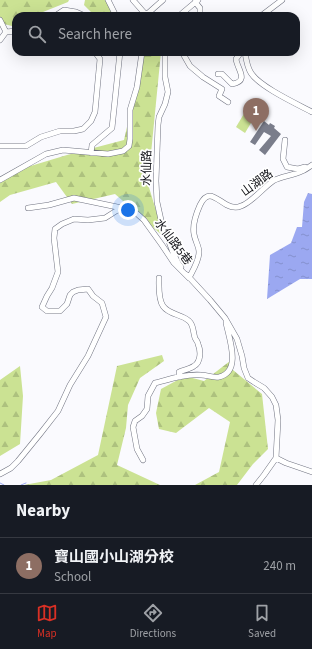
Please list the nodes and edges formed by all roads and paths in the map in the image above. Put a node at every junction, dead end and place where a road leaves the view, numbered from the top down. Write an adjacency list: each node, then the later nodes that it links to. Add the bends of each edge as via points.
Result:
1 (108, 0): 8 (street)
2 (133, 0): 9 (street)
3 (163, 0): 10 (street)
4 (282, 0): 13 (street)
5 (197, 1): 11 (street); 12 (street)
6 (61, 12): 7 (street, via 64,10)
7 (76, 12)
8 (114, 12)
9 (143, 12)
10 (150, 12)
11 (184, 12)
12 (201, 12)
13 (266, 12)
14 (0, 20): 16 (street)
15 (12, 31): 16 (street)
16 (6, 32): 17 (street)
17 (0, 40)
18 (98, 56): 29 (street, via 100,59 95,112 83,129 60,131 41,137 26,146)
19 (120, 56): 30 (street, via 112,128 92,145)
20 (141, 56): 30 (street, via 130,110 128,146 123,151 108,154)
21 (165, 56): 36 (street, 水仙路, via 168,92 158,125 157,202 161,220 178,263)
22 (184, 56): 26 (street, via 190,66 222,89 219,96)
23 (238, 56): 25 (street, via 236,63 241,73 239,82 232,84 222,74)
24 (246, 56): 27 (street, via 251,74 261,83)
25 (218, 74)
26 (228, 102)
27 (312, 112)
28 (285, 140): 31 (street, via 283,159 287,167 298,169)
29 (0, 146)
30 (91, 153): 32 (street, via 63,150 46,154)
31 (312, 165): 36 (street, 山湖路, via 273,182 241,207 228,206 214,196 204,198 194,221 194,236 199,252)
32 (0, 180)
33 (28, 208): 34 (street, 水仙路5巷, via 74,198)
34 (125, 208): 36 (street, 水仙路5巷, via 136,212 144,220 174,264); 42 (street, via 105,218 74,219 55,229 58,272 42,307 47,311 60,311 73,292 88,289 102,302 106,317 58,411 18,461)
35 (159, 278): 38 (street, via 161,303 164,308 190,322 200,349 197,363 179,372)
36 (189, 278): 37 (street)
37 (225, 318): 38 (street, via 232,349 232,368 227,374 218,377 200,374); 39 (street, via 237,339 248,378 264,388 276,405)
38 (180, 376): 40 (street, via 155,383 148,396 147,409 135,421 133,427 137,450)
39 (276, 458): 41 (street); 43 (street)
40 (143, 460)
41 (312, 472)
42 (0, 474)
43 (256, 485)

